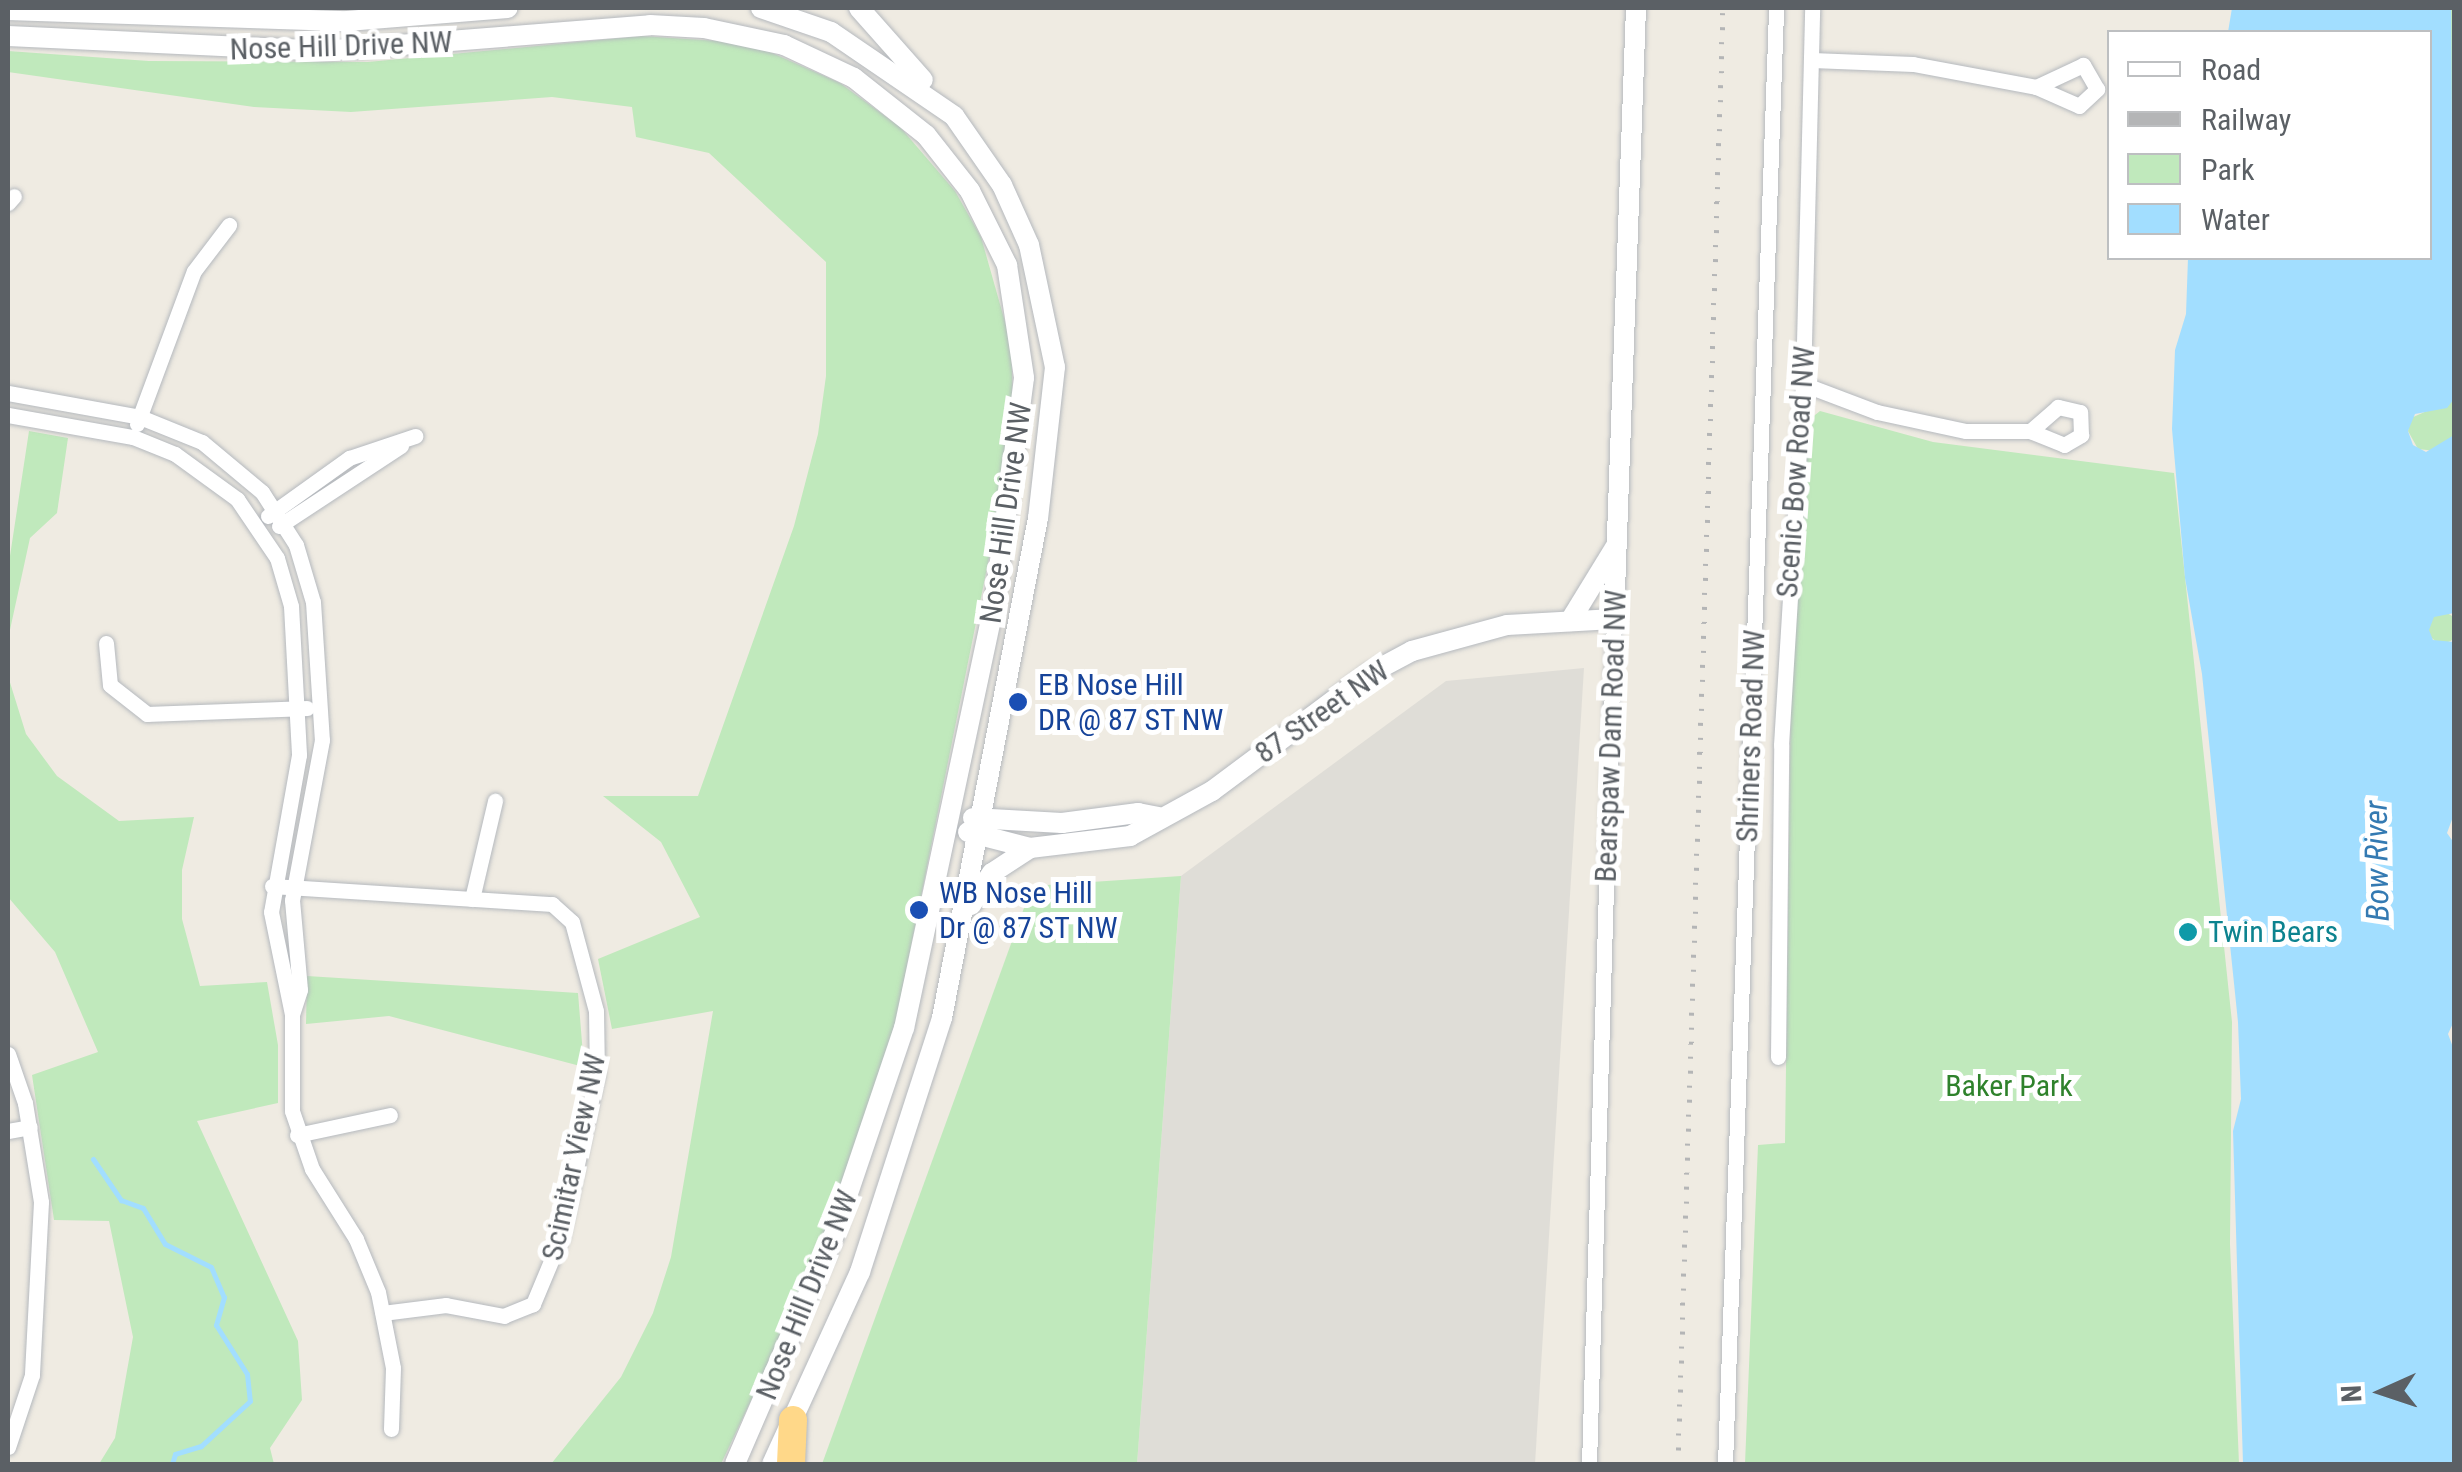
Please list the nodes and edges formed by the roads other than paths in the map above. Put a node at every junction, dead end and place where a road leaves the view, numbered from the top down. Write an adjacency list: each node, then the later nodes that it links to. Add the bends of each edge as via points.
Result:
1 (507, 8): 7 (main road, Nose Hill Drive NW, via 347,22)
2 (761, 8): 11 (main road, Nose Hill Drive NW, via 831,32)
3 (859, 8): 11 (main road)
4 (1636, 8): 22 (main road, Bearspaw Dam Road NW)
5 (1776, 8): 53 (street, Shriners Road NW)
6 (1812, 8): 9 (street, Scenic Bow Road NW)
7 (8, 10)
8 (8, 36): 31 (main road, Nose Hill Drive NW, via 323,51 650,25 704,28 784,45 854,78 892,105 926,135 970,191 1007,266 1023,362 1008,527)
9 (1812, 60): 10 (street, via 1913,64); 13 (street, Scenic Bow Road NW)
10 (2036, 87)
11 (936, 98): 29 (main road, Nose Hill Drive NW, via 1002,184 1047,311 1054,368 1044,486)
12 (228, 225): 16 (street, via 194,272)
13 (1804, 384): 17 (street, via 1877,412 1966,431); 40 (street, Scenic Bow Road NW, via 1780,745)
14 (8, 393): 16 (street)
15 (8, 415): 18 (street)
16 (140, 416): 18 (street); 19 (street, via 202,442 246,474)
17 (2030, 432)
18 (133, 437): 21 (street, via 200,468)
19 (274, 507): 20 (street); 20 (street, via 350,458 415,436); 21 (street)
20 (286, 526): 21 (street); 26 (street, via 313,602)
21 (260, 527): 27 (street, via 288,588)
22 (1618, 544): 23 (main road, Bearspaw Dam Road NW); 24 (main road)
23 (1614, 620): 24 (main road, 87 Street NW); 52 (street, Bearspaw Dam Road NW)
24 (1570, 621): 30 (main road, 87 Street NW, via 1492,628 1412,651 1370,674 1212,791)
25 (106, 643): 27 (street, via 110,685 147,714)
26 (320, 707): 27 (street); 35 (street, via 320,772)
27 (297, 708): 34 (street, via 299,754)
28 (495, 801): 36 (street)
29 (982, 816): 30 (main road, 87 Street NW, via 1062,822 1138,813); 31 (main road, 87 Street NW); 32 (main road, Nose Hill Drive NW)
30 (1159, 817): 33 (main road, 87 Street NW, via 1130,836 1100,844)
31 (953, 822): 32 (main road, 87 Street NW); 49 (main road, Nose Hill Drive NW, via 875,1122 791,1342)
32 (978, 838): 33 (main road, 87 Street NW); 37 (main road, Nose Hill Drive NW)
33 (1030, 848): 37 (main road, via 992,872)
34 (272, 886): 35 (street, Scimitar View NW); 38 (street, via 277,960)
35 (294, 887): 36 (street, Scimitar View NW); 38 (street, via 300,990)
36 (472, 898): 45 (street, Scimitar View NW, via 545,903 570,917 596,1011 596,1074 561,1237 529,1309 504,1316 431,1305)
37 (965, 915): 46 (main road, Nose Hill Drive NW, via 894,1179)
38 (292, 1014): 44 (street)
39 (8, 1054): 42 (street)
40 (1778, 1058)
41 (390, 1116): 44 (street)
42 (30, 1127): 43 (street); 48 (street, via 40,1202 32,1376)
43 (8, 1131)
44 (298, 1135): 45 (street, via 356,1239)
45 (383, 1313): 47 (street, via 392,1368)
46 (793, 1420): 50 (main road, Nose Hill Drive NW); 51 (highway)
47 (391, 1429)
48 (8, 1447)
49 (735, 1464)
50 (772, 1464)
51 (791, 1464)
52 (1588, 1464)
53 (1725, 1464)

